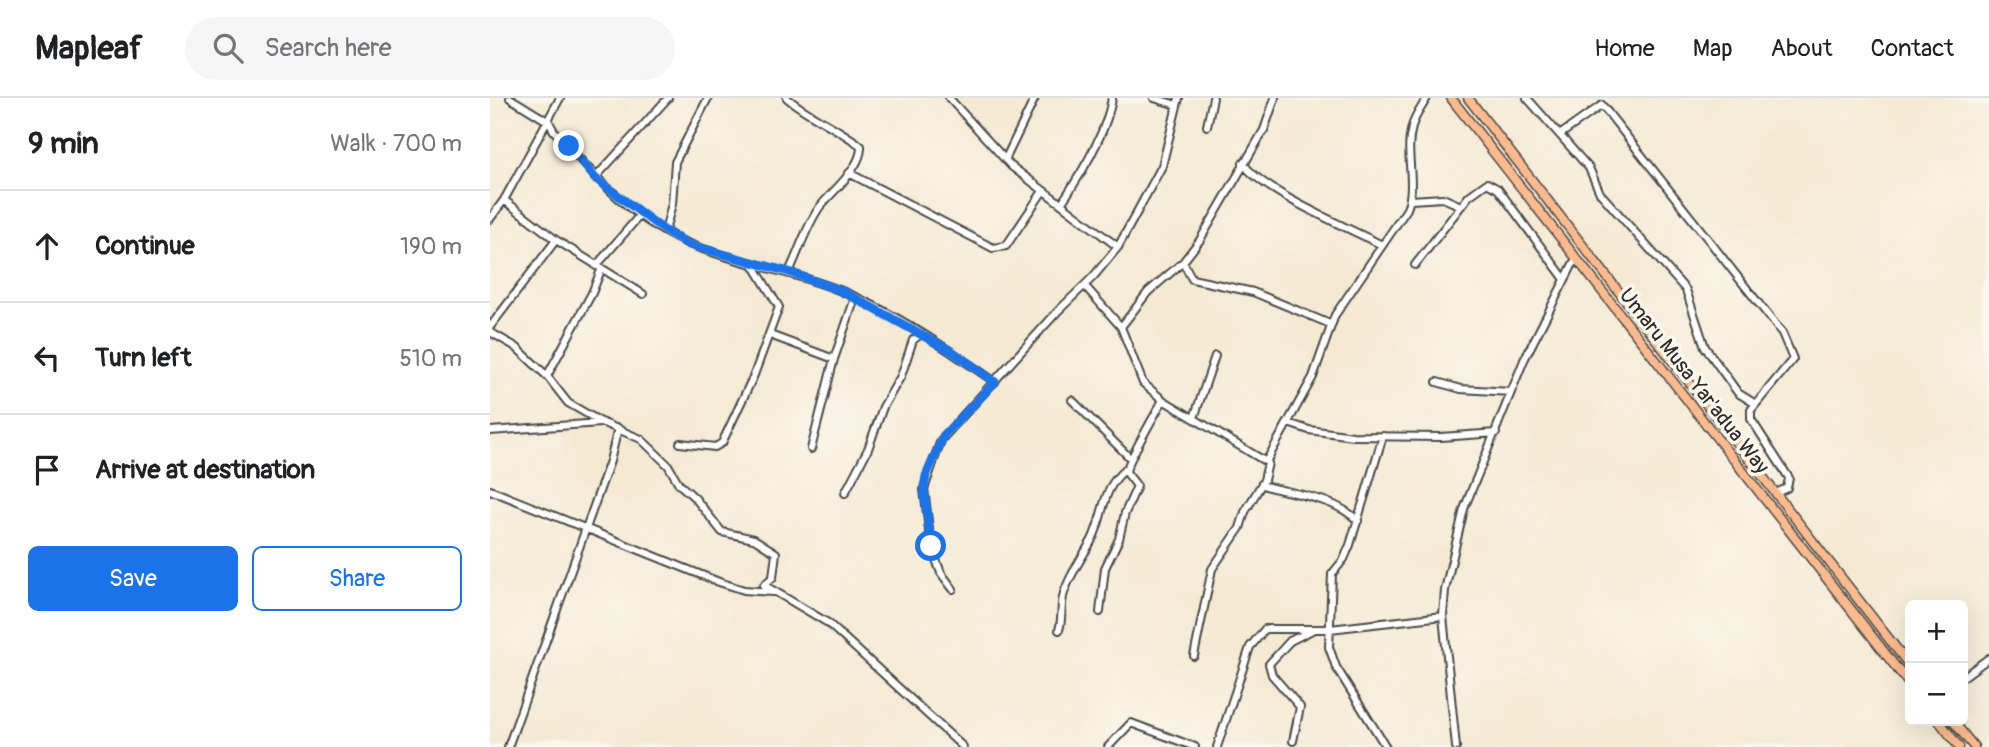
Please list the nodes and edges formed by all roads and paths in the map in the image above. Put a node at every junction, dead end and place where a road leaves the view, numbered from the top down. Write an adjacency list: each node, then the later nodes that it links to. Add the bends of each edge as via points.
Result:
1 (510, 98): 17 (street)
2 (560, 98): 17 (street)
3 (668, 98): 23 (street)
4 (708, 98): 31 (street, via 675,162)
5 (787, 98): 22 (street, via 860,146 861,153)
6 (950, 98): 20 (street)
7 (1035, 98): 20 (street)
8 (1112, 98): 27 (street, via 1084,168)
9 (1154, 98): 16 (street)
10 (1213, 98): 18 (street)
11 (1275, 98): 21 (street, via 1264,130)
12 (1427, 98): 26 (street, via 1412,125 1409,143)
13 (1451, 98): 35 (main road, Umaru Musa Yar'adua Way)
14 (1468, 98): 74 (main road, Umaru Musa Yar'adua Way)
15 (1527, 98): 19 (street)
16 (1178, 102): 34 (street, via 1162,166)
17 (549, 122): 23 (street); 25 (street)
18 (1207, 126)
19 (1560, 134): 58 (street, via 1589,168 1600,193 1686,290 1705,347 1738,393); 58 (street, via 1602,105 1782,333 1793,359)
20 (1004, 160): 24 (street)
21 (1243, 163): 33 (street, via 1285,195); 36 (street, via 1200,240)
22 (849, 173): 24 (street, via 1000,249); 40 (street, via 817,211)
23 (595, 178): 29 (street)
24 (1043, 191): 27 (street)
25 (504, 200): 30 (street); 32 (street)
26 (1411, 200): 28 (street, via 1443,198); 33 (street)
27 (1061, 204): 34 (street)
28 (1461, 206): 38 (street); 41 (street, via 1483,184 1492,184)
29 (640, 215): 31 (street); 39 (street)
30 (490, 219)
31 (665, 231): 37 (street, via 690,245)
32 (556, 240): 39 (street); 47 (street)
33 (1382, 245): 45 (street)
34 (1118, 247): 42 (street)
35 (1576, 258): 41 (street); 88 (main road, Umaru Musa Yar'adua Way)
36 (1182, 262): 45 (street, via 1192,279 1253,292); 46 (street, via 1148,292)
37 (752, 263): 40 (street); 49 (street, via 779,307)
38 (1415, 265)
39 (598, 268): 43 (street); 52 (street, via 592,293)
40 (789, 272): 44 (street)
41 (1564, 278): 55 (street)
42 (1085, 286): 46 (street); 53 (street)
43 (643, 294)
44 (855, 298): 48 (street); 51 (street)
45 (1330, 324): 61 (street, via 1313,377)
46 (1121, 327): 57 (street, via 1137,374)
47 (491, 333): 52 (street, via 516,347)
48 (921, 334): 53 (street); 73 (street, via 913,340 869,449)
49 (770, 335): 51 (street); 66 (street, via 719,446)
50 (1215, 356): 59 (street)
51 (834, 359): 67 (street)
52 (547, 376): 60 (street, via 568,403)
53 (995, 382): 77 (street, via 944,435 924,484 931,546)
54 (1437, 382): 55 (street, via 1469,390)
55 (1511, 392): 64 (street)
56 (1072, 400): 68 (street)
57 (1163, 400): 59 (street); 68 (street)
58 (1754, 403): 74 (street, via 1751,419 1788,478 1787,488)
59 (1194, 418): 69 (street)
60 (601, 422): 62 (street); 63 (street)
61 (1288, 423): 65 (street, via 1328,433); 69 (street)
62 (618, 428): 76 (street); 78 (street, via 641,439 668,465 722,532 754,539 776,553 773,577 764,585)
63 (490, 431)
64 (1496, 433): 65 (street); 80 (street, via 1464,509)
65 (1383, 436): 75 (street)
66 (680, 443)
67 (811, 449)
68 (1130, 458): 70 (street)
69 (1267, 460): 71 (street)
70 (1126, 468): 79 (street, via 1137,486 1105,568); 83 (street, via 1111,482 1093,538 1070,576)
71 (1262, 485): 75 (street, via 1330,505); 84 (street, via 1212,569)
72 (490, 490): 76 (street)
73 (845, 493)
74 (1776, 493): 86 (main road, Umaru Musa Yar'adua Way)
75 (1358, 521): 82 (street, via 1346,555 1332,574)
76 (586, 527): 78 (street, via 719,582); 92 (street)
77 (953, 589)
78 (773, 592): 93 (street, via 828,623)
79 (1100, 612)
80 (1443, 616): 82 (street); 98 (street)
81 (1316, 628): 82 (street); 91 (street, via 1290,640 1269,664 1272,675 1300,707); 96 (street, via 1273,627 1253,640)
82 (1330, 629): 97 (street, via 1332,658)
83 (1059, 631)
84 (1194, 656)
85 (1989, 658): 87 (street)
86 (1908, 663)
87 (1968, 673)
88 (1905, 679)
89 (1943, 726): 99 (main road)
90 (1957, 726): 100 (main road)
91 (1293, 741)
92 (508, 747)
93 (963, 747)
94 (1108, 747): 95 (street, via 1131,723)
95 (1195, 747)
96 (1217, 747)
97 (1386, 747)
98 (1456, 747)
99 (1959, 747)
100 (1973, 747)

